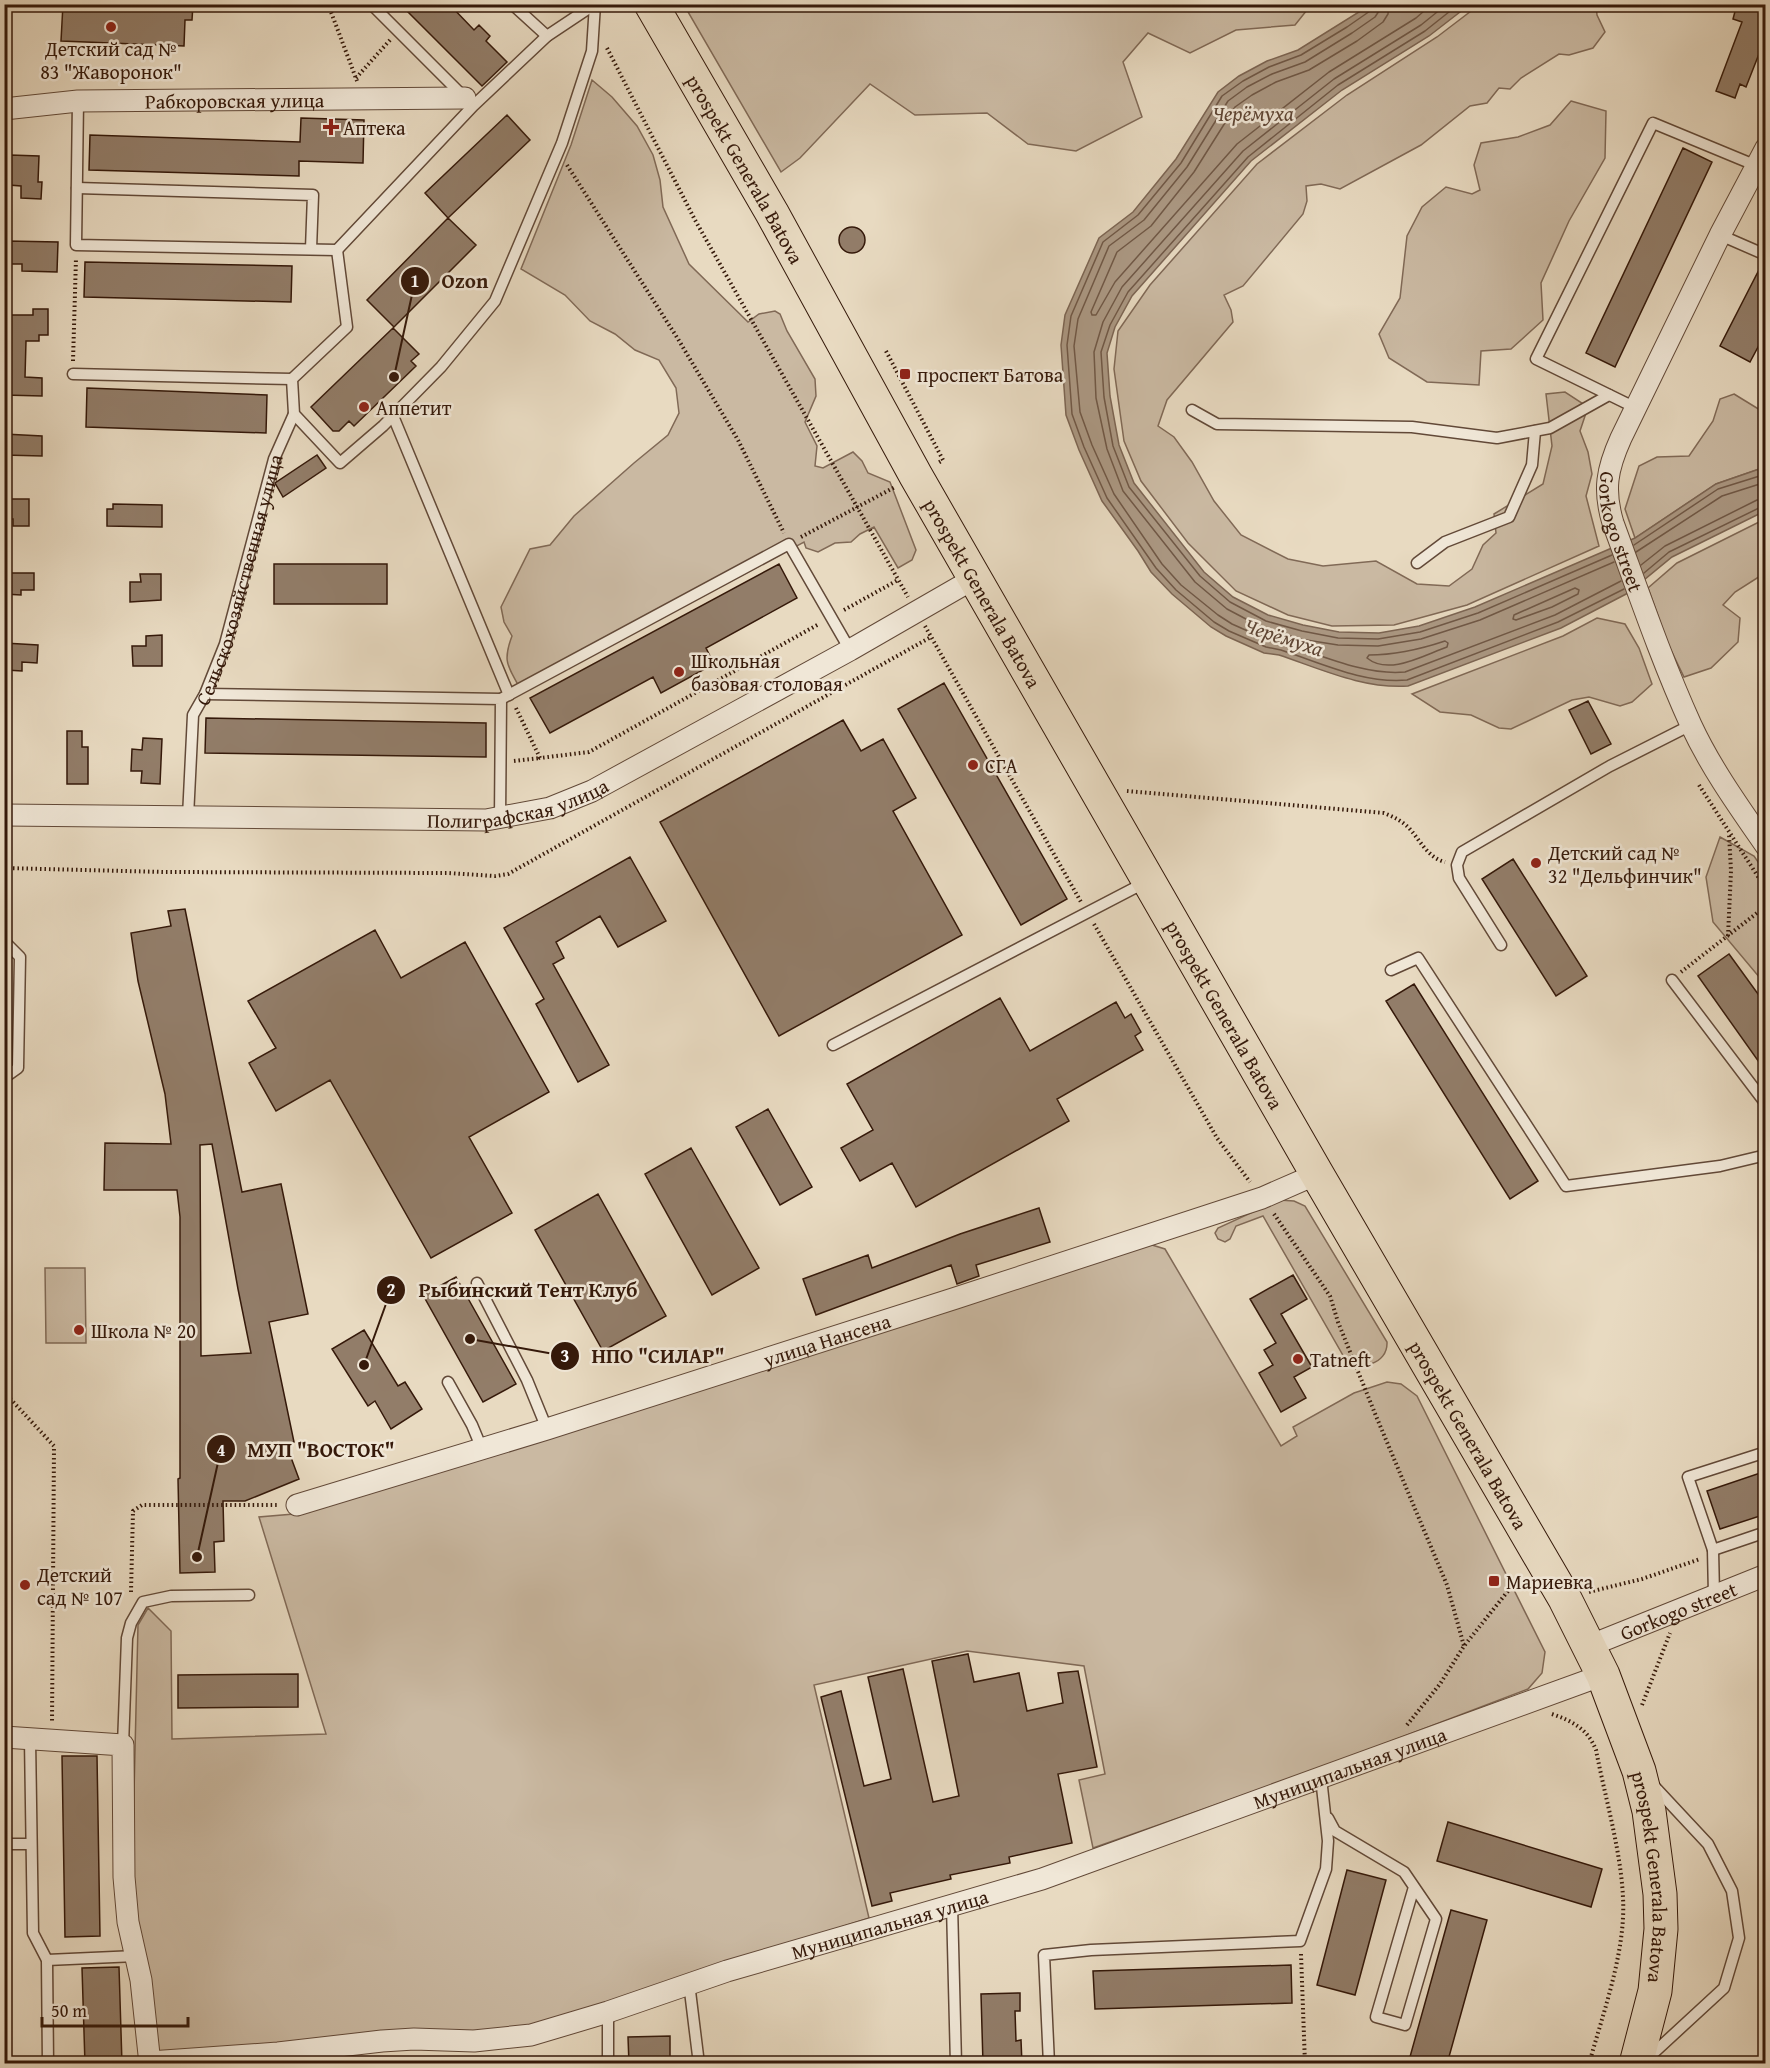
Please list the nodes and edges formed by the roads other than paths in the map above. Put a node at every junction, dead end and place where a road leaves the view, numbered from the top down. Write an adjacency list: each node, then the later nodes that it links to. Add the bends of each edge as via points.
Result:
1 (370, 4): 7 (lane)
2 (512, 4): 5 (lane)
3 (595, 4): 5 (lane); 21 (lane, via 592,51 558,152 495,301 441,367)
4 (651, 4): 24 (main road, prospekt Generala Batova)
5 (546, 36): 7 (lane)
6 (78, 101): 7 (street, Рабкоровская улица); 8 (street, Рабкоровская улица); 10 (lane)
7 (469, 102): 13 (lane)
8 (4, 109)
9 (1761, 157): 11 (street, Gorkogo street); 17 (lane, via 1653,123 1536,359)
10 (77, 188): 12 (lane, via 313,195); 12 (lane, via 76,245)
11 (1720, 235): 14 (lane); 18 (street, Gorkogo street)
12 (311, 249): 13 (lane)
13 (337, 250): 16 (lane, via 347,327)
14 (1766, 255)
15 (73, 374): 16 (lane)
16 (292, 379): 20 (lane)
17 (1609, 395): 18 (lane); 22 (lane, via 1550,428)
18 (1636, 408): 28 (street, Gorkogo street, via 1608,475 1609,508)
19 (1192, 410): 22 (lane, via 1217,424 1412,427 1497,438)
20 (294, 414): 21 (lane, via 340,464); 26 (lane, Сельскохозяйственная улица, via 274,459 225,644)
21 (393, 416): 27 (lane)
22 (1535, 431): 23 (lane, via 1532,465 1509,517 1445,542)
23 (1417, 563)
24 (975, 578): 25 (street, Полиграфская улица); 33 (main road, prospekt Generala Batova)
25 (850, 650): 27 (lane, via 789,544); 31 (street, Полиграфская улица, via 592,791 550,808)
26 (205, 694): 27 (lane); 30 (lane, Сельскохозяйственная улица, via 193,715)
27 (505, 697): 31 (lane)
28 (1691, 724): 32 (street, Gorkogo street, via 1723,783); 35 (lane, via 1462,852 1457,865 1459,878)
29 (4, 814): 30 (street, Полиграфская улица)
30 (188, 817): 31 (street, Полиграфская улица)
31 (500, 819)
32 (1766, 846)
33 (1149, 880): 38 (lane); 42 (main road, prospekt Generala Batova)
34 (4, 940): 39 (lane, via 20,957 18,1068)
35 (1501, 945)
36 (1391, 970): 41 (lane, via 1418,958 1566,1186 1720,1166)
37 (1672, 980): 40 (lane)
38 (833, 1045)
39 (4, 1078)
40 (1766, 1104)
41 (1766, 1155)
42 (1317, 1174): 45 (street, улица Нансена, via 1262,1198); 54 (main road, prospekt Generala Batova)
43 (477, 1283): 45 (lane, via 527,1380)
44 (448, 1382): 46 (lane)
45 (547, 1429): 46 (street, улица Нансена)
46 (482, 1449): 48 (street, улица Нансена)
47 (1766, 1452): 50 (lane, via 1688,1477)
48 (297, 1505)
49 (1766, 1532): 50 (lane)
50 (1713, 1553): 53 (lane)
51 (1766, 1575): 53 (street, Gorkogo street)
52 (249, 1595): 58 (lane, via 160,1597 143,1602 131,1623)
53 (1714, 1595): 54 (street, Gorkogo street)
54 (1589, 1646): 55 (main road, prospekt Generala Batova)
55 (1603, 1675): 59 (main road, prospekt Generala Batova); 60 (street, Муниципальная улица)
56 (4, 1737): 57 (street)
57 (30, 1739): 58 (street); 63 (lane)
58 (123, 1745): 66 (street, via 124,1877)
59 (1639, 1771): 76 (main road, prospekt Generala Batova, via 1649,1811 1661,1929 1654,1991); 77 (lane, via 1708,1844 1732,1891 1739,1938 1724,1988)
60 (1321, 1778): 61 (lane); 65 (street, Муниципальная улица, via 1042,1879)
61 (1325, 1813): 64 (lane, via 1335,1831 1404,1872); 75 (lane, via 1326,1869 1300,1941 1044,1955)
62 (4, 1844): 63 (lane)
63 (31, 1844): 67 (lane, via 33,1933)
64 (1414, 1887): 64 (lane, via 1376,2017 1405,2025 1436,1919)
65 (952, 1905): 68 (street, Муниципальная улица); 74 (lane)
66 (136, 1956): 67 (lane); 70 (street)
67 (46, 1960): 71 (lane)
68 (689, 1983): 69 (street, Муниципальная улица); 73 (lane)
69 (608, 2012): 70 (street, Муниципальная улица, via 531,2035 474,2041 393,2040); 72 (lane)
70 (150, 2063)
71 (48, 2064)
72 (608, 2064)
73 (699, 2064)
74 (956, 2064)
75 (1049, 2064)
76 (1636, 2064)
77 (1643, 2064)

